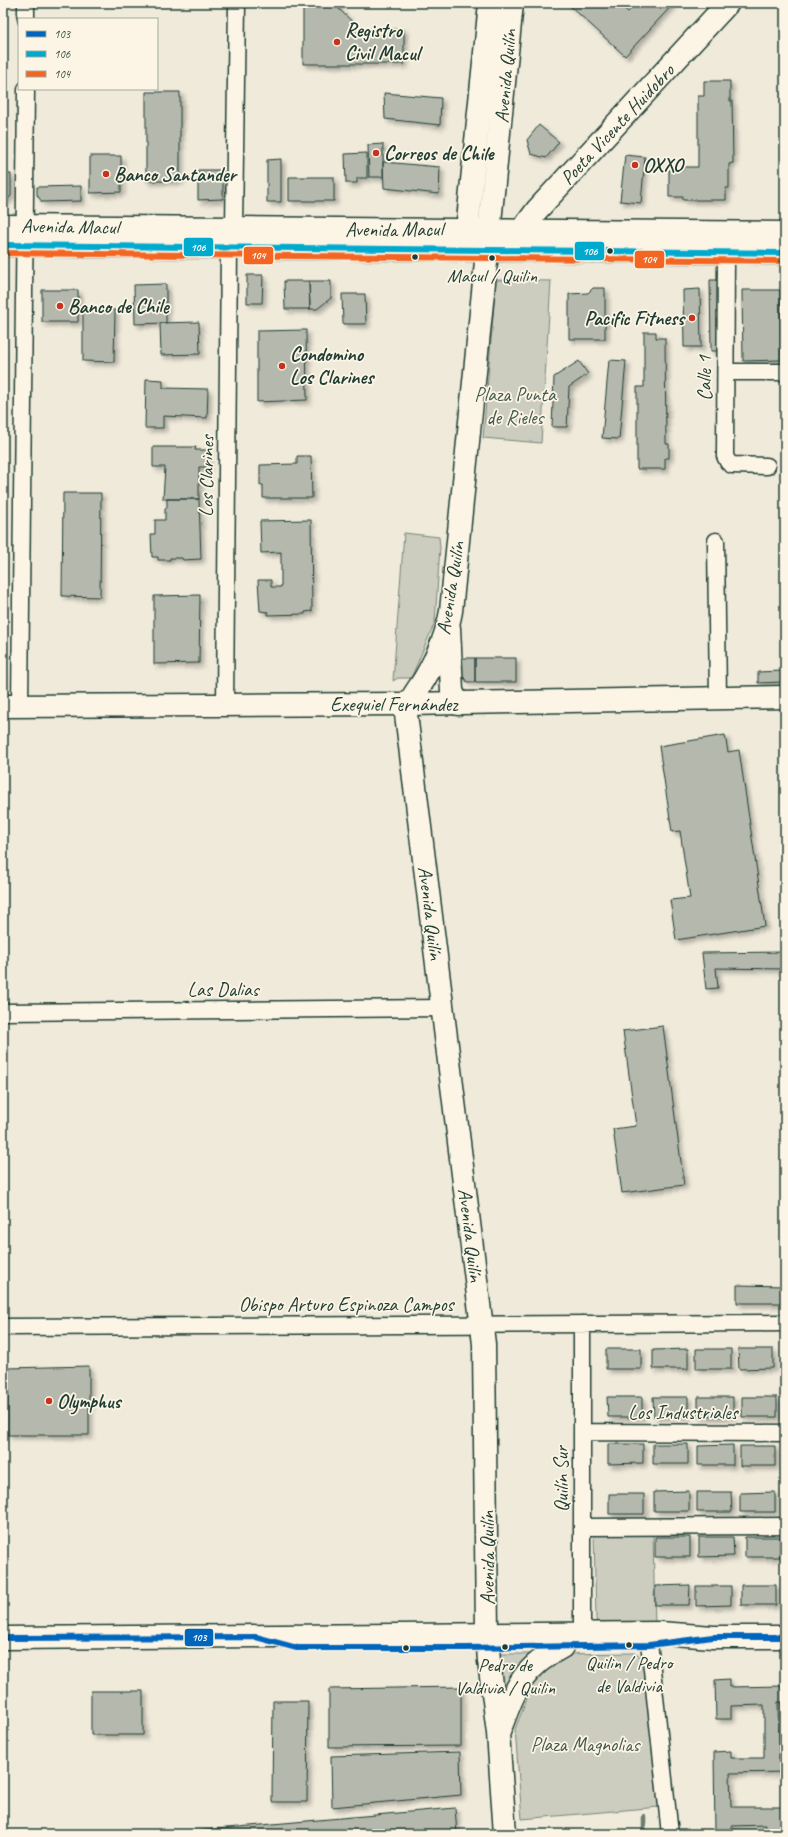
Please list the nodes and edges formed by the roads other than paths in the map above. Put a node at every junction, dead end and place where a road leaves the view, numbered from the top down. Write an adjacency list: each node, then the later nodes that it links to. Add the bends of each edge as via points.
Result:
1 (26, 3): 6 (street)
2 (237, 3): 15 (street, Los Clarines)
3 (490, 3): 7 (main road, Avenida Quilín)
4 (512, 3): 8 (main road, Avenida Quilín)
5 (728, 3): 12 (main road, Poeta Vicente Huidobro, via 566,178)
6 (26, 18)
7 (481, 85): 8 (main road, via 492,90); 11 (main road, Avenida Quilín)
8 (504, 86): 16 (main road, Avenida Quilín)
9 (26, 90): 14 (street)
10 (3, 226): 14 (main road, Avenida Macul)
11 (467, 230): 15 (main road, Avenida Macul); 16 (main road, Avenida Macul)
12 (522, 230): 13 (main road, Avenida Macul); 16 (main road, Avenida Macul); 18 (main road, Poeta Vicente Huidobro)
13 (785, 233)
14 (25, 235): 15 (main road, Avenida Macul); 17 (main road, Avenida Macul); 31 (street)
15 (232, 237): 16 (main road, Avenida Macul); 30 (street, Los Clarines)
16 (489, 240): 18 (main road, Avenida Macul); 25 (main road, Avenida Quilín)
17 (3, 244)
18 (514, 250): 19 (main road, Avenida Macul)
19 (726, 252): 20 (main road, Avenida Macul); 21 (street, Calle 1)
20 (785, 253)
21 (726, 372): 22 (street); 23 (street, Calle 1, via 726,460 732,465)
22 (785, 372)
23 (767, 466)
24 (716, 541): 27 (street)
25 (449, 623): 28 (main road, Avenida Quilín, via 433,663); 29 (main road, via 452,691)
26 (785, 697): 27 (main road, Exequiel Fernández)
27 (718, 698): 29 (main road, Exequiel Fernández)
28 (408, 704): 29 (main road, Exequiel Fernández); 30 (main road, Exequiel Fernández); 32 (main road, Avenida Quilín, via 408,732)
29 (458, 704)
30 (225, 705): 31 (main road, Exequiel Fernández)
31 (12, 706)
32 (442, 1008): 33 (street, Las Dalias); 36 (main road, Avenida Quilín)
33 (3, 1012)
34 (785, 1323): 35 (street, Obispo Arturo Espinoza Campos)
35 (582, 1324): 36 (street, Obispo Arturo Espinoza Campos); 38 (street, Quilín Sur)
36 (482, 1325): 37 (street, Obispo Arturo Espinoza Campos); 46 (main road, Avenida Quilín, via 485,1362)
37 (3, 1327)
38 (582, 1432): 39 (street, Los Industriales); 41 (street, Quilín Sur)
39 (785, 1434)
40 (785, 1526): 41 (street)
41 (582, 1527): 42 (street, Quilín Sur)
42 (582, 1633): 45 (main road); 46 (main road)
43 (785, 1637): 45 (main road)
44 (3, 1638): 46 (main road, via 256,1637)
45 (648, 1639): 47 (main road); 50 (street)
46 (488, 1641): 47 (main road); 48 (main road, Avenida Quilín)
47 (562, 1647): 48 (main road, via 541,1659 527,1672 514,1694)
48 (498, 1734): 49 (main road, Avenida Quilín)
49 (506, 1834)
50 (670, 1834)

